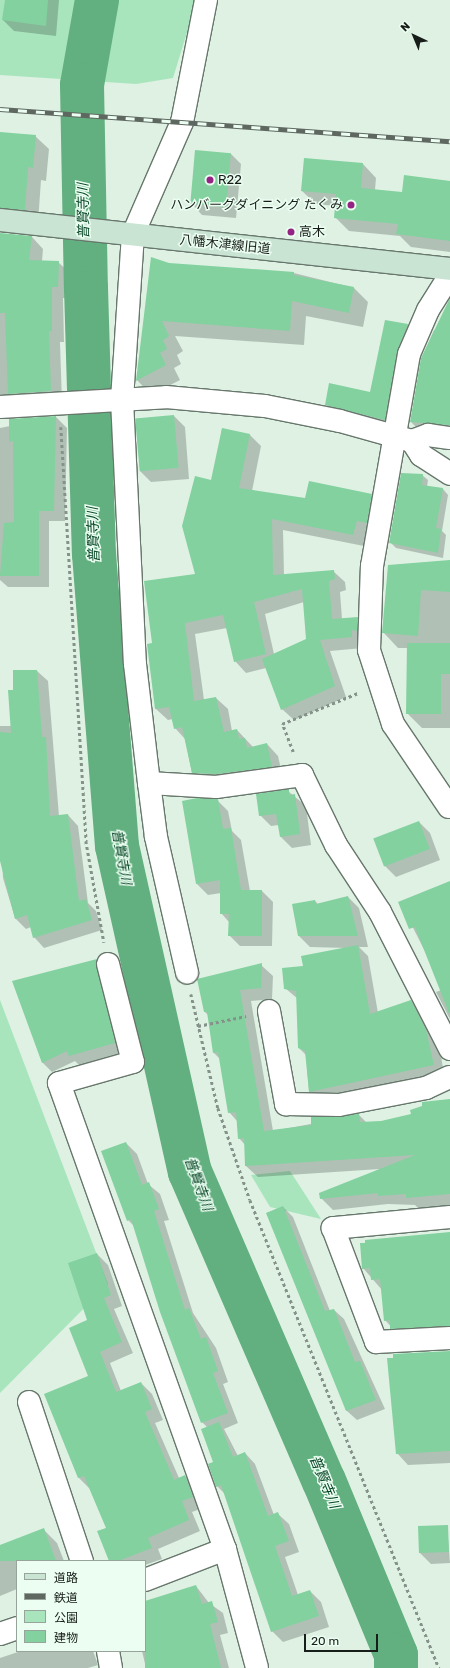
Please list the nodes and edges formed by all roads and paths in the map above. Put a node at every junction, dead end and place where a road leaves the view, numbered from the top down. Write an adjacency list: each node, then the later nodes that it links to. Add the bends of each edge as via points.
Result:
1 (206, 0): 3 (street, via 182,122)
2 (0, 220): 3 (street, 八幡木津線旧道)
3 (127, 234): 4 (street, 八幡木津線旧道); 6 (street)
4 (450, 269)
5 (450, 275): 9 (street, via 428,310 409,354)
6 (119, 400): 7 (street); 9 (street, via 166,396 265,406); 14 (street, via 135,664)
7 (61, 404): 8 (street); 16 (path, via 86,841)
8 (0, 407)
9 (403, 438): 10 (street, via 428,435); 11 (street, via 421,455); 12 (street, via 372,566 369,650)
10 (450, 438)
11 (450, 474)
12 (380, 684): 13 (path, via 282,724); 15 (street, via 393,724)
13 (302, 775): 14 (street, via 216,787); 20 (street, via 336,845 380,912)
14 (149, 783): 17 (street, via 156,837)
15 (449, 807)
16 (108, 964): 25 (street, via 133,1062 59,1083)
17 (187, 972): 19 (path)
18 (270, 1011): 19 (path); 21 (street, via 286,1104 339,1105 426,1088)
19 (198, 1026): 33 (path, via 218,1108 250,1200)
20 (450, 1049)
21 (450, 1077)
22 (450, 1217): 23 (street, via 333,1228 376,1342)
23 (450, 1338)
24 (29, 1402): 26 (street)
25 (225, 1549): 27 (street); 32 (street)
26 (82, 1560)
27 (146, 1580)
28 (16, 1628): 29 (street)
29 (0, 1634)
30 (108, 1652): 31 (street)
31 (111, 1668)
32 (257, 1668)
33 (440, 1668)

